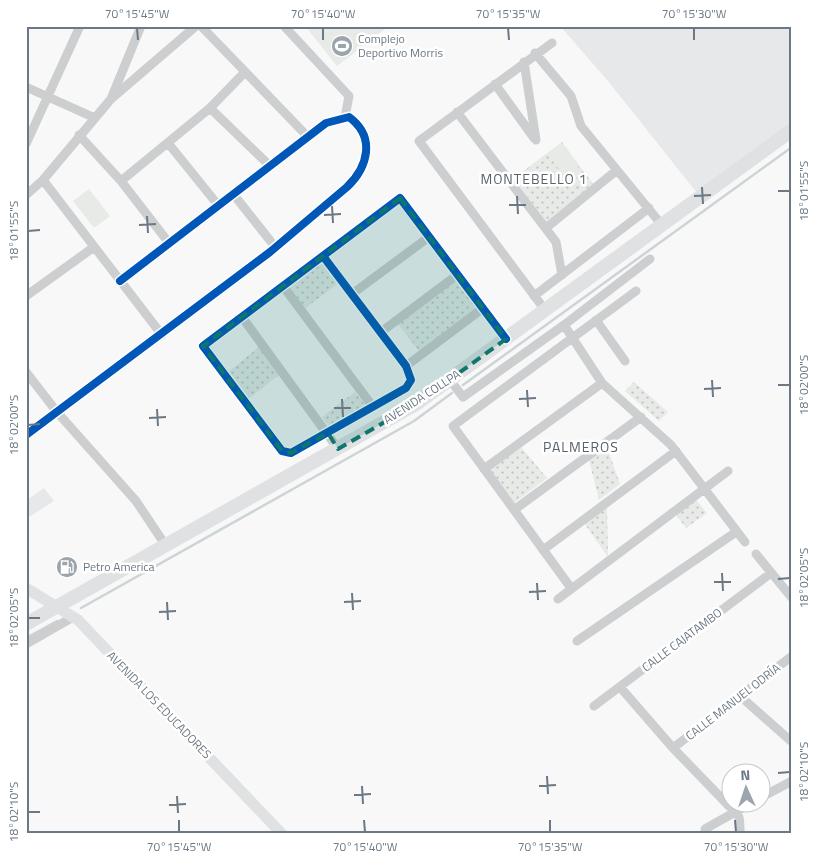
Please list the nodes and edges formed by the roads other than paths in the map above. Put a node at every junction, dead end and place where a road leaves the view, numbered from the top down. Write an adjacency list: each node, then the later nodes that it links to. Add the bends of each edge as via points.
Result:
1 (80, 26): 12 (street)
2 (141, 26): 13 (street)
3 (196, 26): 13 (street)
4 (201, 26): 9 (street)
5 (284, 26): 16 (street, via 349,96)
6 (552, 42): 7 (street)
7 (535, 54): 8 (street); 24 (street, via 571,96 581,126)
8 (524, 62): 10 (street); 10 (street, via 536,140)
9 (245, 72): 14 (street); 20 (street)
10 (495, 84): 15 (street)
11 (26, 87): 12 (street)
12 (47, 96): 17 (street); 22 (street)
13 (111, 99): 17 (street)
14 (210, 108): 21 (street); 23 (street)
15 (457, 112): 32 (street); 46 (street, via 418,141)
16 (345, 117): 20 (street, via 326,122); 36 (street, via 358,123 365,136 366,153 361,169 347,187)
17 (95, 118): 19 (street)
18 (792, 130): 31 (main road, AVENIDA COLLPA)
19 (79, 135): 25 (street); 26 (street)
20 (308, 137): 23 (street)
21 (168, 143): 26 (street); 29 (street)
22 (26, 144)
23 (270, 166): 27 (street)
24 (618, 170): 30 (street); 32 (street)
25 (43, 180): 28 (street); 35 (street)
26 (121, 181): 34 (street)
27 (234, 195): 29 (street); 36 (street)
28 (26, 196)
29 (218, 205): 34 (street)
30 (649, 208): 31 (street); 40 (street)
31 (661, 224): 48 (main road, AVENIDA COLLPA)
32 (546, 228): 40 (street, via 556,242)
33 (429, 237): 37 (street, via 400,198); 39 (street); 44 (street)
34 (169, 243): 41 (street)
35 (94, 247): 41 (street); 45 (street)
36 (276, 248): 53 (street)
37 (323, 256): 42 (street); 44 (street)
38 (650, 259): 51 (street)
39 (457, 275): 47 (street); 52 (street)
40 (562, 275): 46 (street)
41 (120, 281): 53 (street)
42 (283, 286): 49 (street); 61 (street)
43 (636, 291): 50 (street)
44 (352, 294): 52 (street)
45 (26, 296)
46 (534, 296): 48 (street)
47 (482, 308): 55 (street); 57 (street)
48 (545, 310): 55 (main road, AVENIDA COLLPA)
49 (242, 317): 64 (street); 64 (street, via 203,346 282,451 291,453)
50 (596, 320): 54 (street); 56 (street)
51 (564, 325): 54 (street); 59 (street, via 463,398)
52 (381, 332): 57 (street)
53 (162, 335): 62 (street)
54 (572, 337): 60 (street); 68 (street, via 453,426)
55 (506, 339): 59 (main road, AVENIDA COLLPA)
56 (625, 362)
57 (406, 366): 61 (street, via 411,380 409,385)
58 (26, 372): 62 (street)
59 (450, 380): 66 (main road, AVENIDA COLLPA, via 416,404)
60 (602, 383): 63 (street); 68 (street)
61 (373, 407): 64 (street)
62 (57, 412): 65 (street); 74 (street, via 136,500)
63 (641, 418): 67 (street); 71 (street)
64 (328, 433): 66 (street)
65 (26, 435)
66 (338, 448): 74 (main road, AVENIDA COLLPA)
67 (676, 451): 70 (street); 75 (street)
68 (484, 469): 71 (street)
69 (728, 471): 70 (street)
70 (704, 489): 72 (street); 79 (street)
71 (514, 510): 75 (street)
72 (736, 532): 73 (street); 85 (street)
73 (744, 542)
74 (166, 546): 82 (main road, AVENIDA COLLPA)
75 (543, 550): 79 (street)
76 (756, 554): 77 (street)
77 (771, 573): 80 (street); 88 (street, CALLE CAJATAMBO)
78 (26, 588): 82 (street, AVENIDA LOS EDUCADORES)
79 (571, 588): 81 (street)
80 (792, 598)
81 (558, 599)
82 (58, 606): 83 (street, AVENIDA LOS EDUCADORES); 84 (main road, AVENIDA COLLPA)
83 (73, 617): 86 (street); 99 (street, AVENIDA LOS EDUCADORES)
84 (26, 624)
85 (577, 641)
86 (26, 644)
87 (792, 656): 89 (street, CALLE MANUEL ODRÍA)
88 (620, 687): 90 (street, CALLE CAJATAMBO); 92 (street)
89 (740, 696): 91 (street); 92 (street, CALLE MANUEL ODRÍA)
90 (594, 706)
91 (792, 742)
92 (673, 748): 95 (street)
93 (792, 781): 94 (street)
94 (770, 793)
95 (720, 794)
96 (735, 812): 98 (street)
97 (738, 812): 100 (street)
98 (705, 829)
99 (282, 834)
100 (740, 834)

